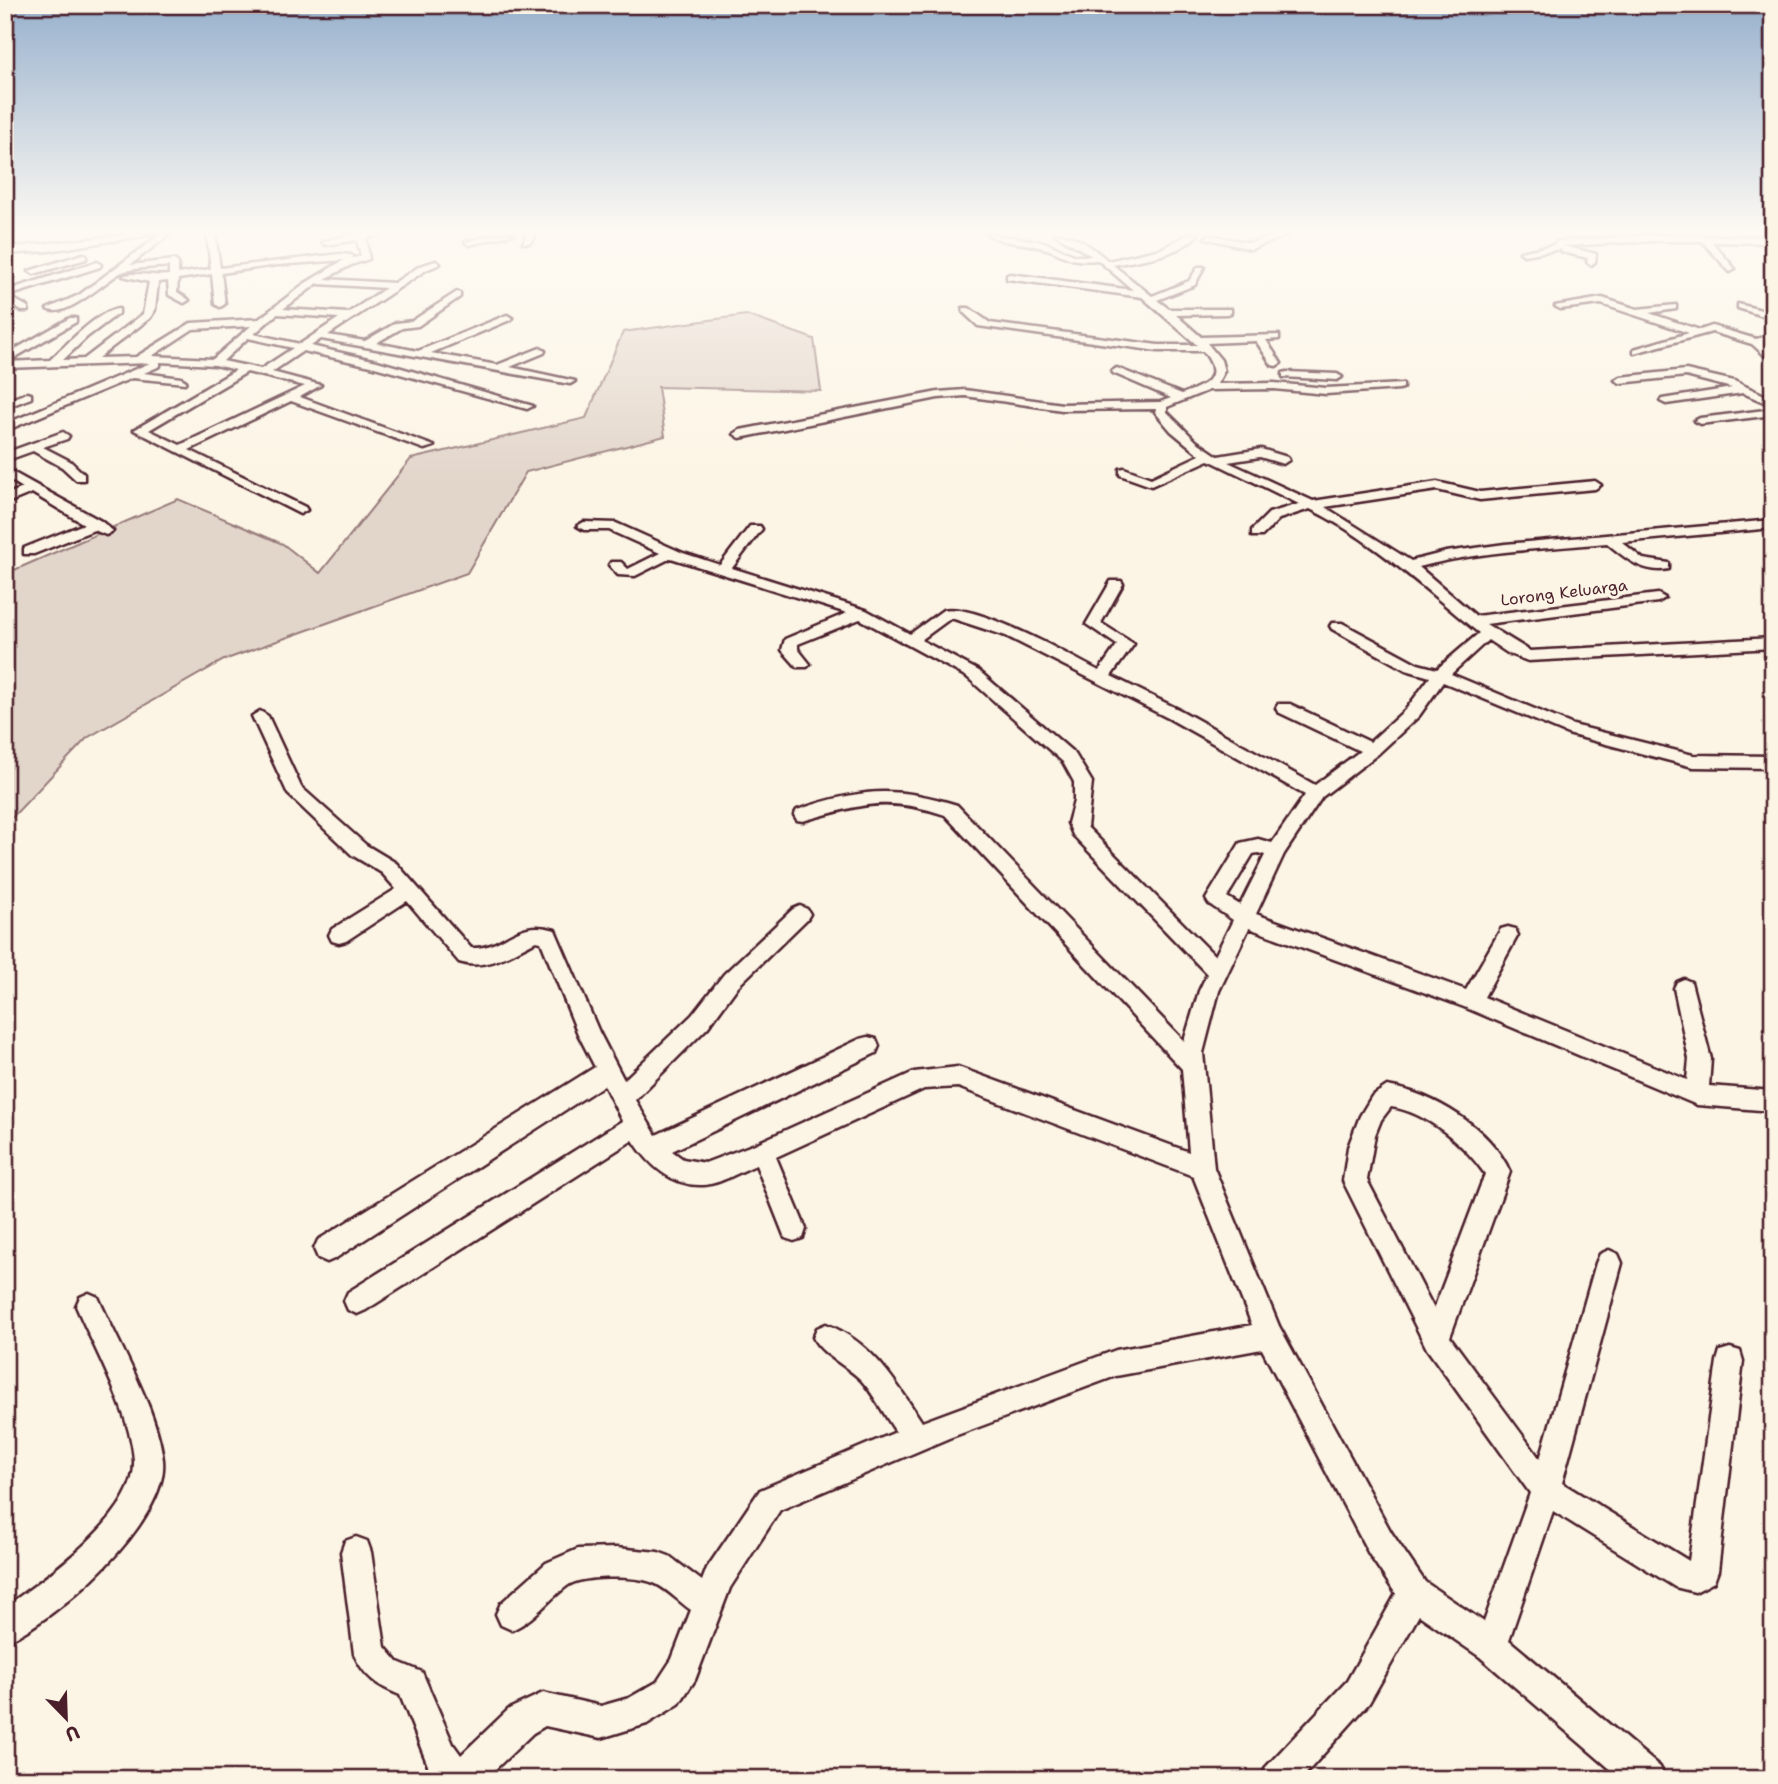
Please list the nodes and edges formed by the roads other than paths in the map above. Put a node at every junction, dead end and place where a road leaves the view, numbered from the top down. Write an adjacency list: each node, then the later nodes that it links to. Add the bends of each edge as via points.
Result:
1 (107, 317): 37 (street)
2 (145, 317): 35 (street)
3 (225, 317): 13 (street)
4 (265, 317): 12 (street)
5 (348, 317): 17 (street)
6 (424, 317): 22 (street)
7 (974, 317): 23 (street, via 989,326 1144,346)
8 (1171, 317): 23 (street)
9 (1652, 317): 15 (street)
10 (507, 318): 30 (street)
11 (74, 320): 31 (street)
12 (260, 322): 13 (street); 16 (street)
13 (218, 324): 33 (street, via 185,328)
14 (32, 331): 25 (street)
15 (1697, 332): 21 (street, via 1715,329); 28 (street)
16 (246, 335): 24 (street); 36 (street)
17 (319, 336): 22 (street); 24 (street)
18 (1258, 337): 19 (street); 23 (street); 38 (street)
19 (1275, 337)
20 (1773, 338): 21 (street)
21 (1756, 342): 26 (street); 29 (street)
22 (367, 344): 30 (street)
23 (1204, 344): 52 (street, via 1226,374)
24 (306, 346): 40 (street); 44 (street)
25 (5, 348)
26 (1730, 349)
27 (540, 351): 41 (street)
28 (1638, 351)
29 (1768, 352): 34 (street)
30 (420, 354): 40 (street); 41 (street)
31 (5, 359)
32 (167, 359): 33 (street); 36 (street); 45 (street)
33 (139, 360): 35 (street)
34 (1773, 360)
35 (88, 361): 37 (street)
36 (215, 362): 42 (street)
37 (53, 363): 39 (street)
38 (1276, 363)
39 (5, 365)
40 (390, 367): 53 (street)
41 (499, 368): 50 (street); 53 (street)
42 (245, 369): 44 (street); 70 (street, via 140,430)
43 (1117, 371): 56 (street)
44 (264, 372): 57 (street, via 316,386)
45 (131, 374): 49 (street); 65 (street)
46 (1246, 374): 47 (street)
47 (1337, 377)
48 (1620, 380): 54 (street, via 1686,373)
49 (181, 381)
50 (570, 381)
51 (1399, 386): 52 (street, via 1326,391)
52 (1210, 387): 56 (street)
53 (466, 388): 62 (street)
54 (1747, 390): 58 (street); 59 (street)
55 (27, 396): 60 (street)
56 (1179, 397): 61 (street)
57 (292, 398): 68 (street); 70 (street)
58 (1666, 401)
59 (1773, 403)
60 (5, 405)
61 (1162, 405): 66 (street, via 1062,407 951,394); 72 (street, via 1161,412 1172,427)
62 (527, 406)
63 (1773, 412): 64 (street)
64 (1700, 421)
65 (5, 428)
66 (740, 434)
67 (63, 436): 69 (street)
68 (428, 446)
69 (34, 447): 71 (street); 76 (street)
70 (182, 449): 81 (street)
71 (5, 457)
72 (1212, 458): 73 (street, via 1261,453); 75 (street, via 1151,482); 80 (street)
73 (1283, 460)
74 (5, 471): 78 (street)
75 (1124, 472)
76 (80, 477)
77 (1595, 485): 80 (street, via 1480,496 1437,486)
78 (32, 488): 79 (street); 87 (street, via 101,528)
79 (5, 500)
80 (1311, 505): 85 (street, via 1273,517); 90 (street)
81 (300, 509)
82 (1773, 524): 86 (street)
83 (584, 526): 88 (street, via 611,526)
84 (755, 529): 92 (street)
85 (1257, 533)
86 (1610, 539): 90 (street, via 1446,556); 91 (street, via 1639,562)
87 (29, 551)
88 (670, 552): 89 (street, via 629,573); 92 (street)
89 (616, 565)
90 (1409, 566): 97 (street)
91 (1664, 566)
92 (723, 570): 95 (street)
93 (1116, 584): 102 (street, via 1093,624 1126,644)
94 (1658, 598): 97 (street, Lorong Keluarga)
95 (861, 613): 98 (street); 100 (street, via 790,642 790,650)
96 (1337, 626): 101 (street, via 1412,667)
97 (1482, 627): 99 (street, via 1528,656); 101 (street)
98 (911, 640): 102 (street, via 948,613 966,616); 115 (street, via 973,674 1069,758 1083,782 1079,830)
99 (1773, 643)
100 (802, 664)
101 (1440, 675): 105 (street, via 1413,712); 106 (street, via 1567,729 1693,761)
102 (1102, 678): 107 (street)
103 (1284, 708): 105 (street)
104 (260, 716): 110 (street, via 294,790)
105 (1372, 750): 107 (street)
106 (1773, 762)
107 (1316, 793): 109 (street)
108 (803, 815): 119 (street, via 836,802 881,794 951,810)
109 (1276, 851): 112 (street); 112 (street, via 1247,848 1215,898)
110 (409, 890): 113 (street); 120 (street, via 466,956 483,957 535,933 548,936)
111 (800, 914): 122 (street)
112 (1245, 918): 115 (street); 117 (street)
113 (339, 935)
114 (1508, 935): 117 (street)
115 (1219, 972): 119 (street, via 1192,1053)
116 (1684, 988): 121 (street, via 1700,1059)
117 (1471, 1001): 121 (street)
118 (868, 1046): 125 (street)
119 (1194, 1066): 127 (street)
120 (608, 1070): 122 (street); 129 (street)
121 (1697, 1095): 123 (street)
122 (622, 1097): 124 (street)
123 (1773, 1101)
124 (636, 1125): 125 (street); 131 (street)
125 (652, 1149): 126 (street, via 678,1170 705,1174)
126 (762, 1152): 127 (street, via 922,1079 958,1077); 128 (street)
127 (1202, 1168): 133 (street)
128 (794, 1228)
129 (327, 1249)
130 (1609, 1263): 138 (street)
131 (357, 1301)
132 (89, 1306): 143 (street, via 149,1459 145,1488 124,1525 100,1552 73,1578)
133 (1269, 1335): 137 (street, via 1116,1363); 140 (street, via 1380,1543)
134 (826, 1337): 137 (street, via 874,1374)
135 (1436, 1340): 135 (street, via 1498,1172 1460,1131 1420,1106 1387,1096 1375,1110 1356,1158 1355,1181); 138 (street)
136 (1730, 1361): 138 (street, via 1701,1575 1686,1576)
137 (916, 1438): 141 (street, via 770,1500 718,1578)
138 (1546, 1490): 144 (street)
139 (356, 1552): 145 (street, via 370,1654 387,1674 411,1683 441,1756)
140 (1414, 1593): 144 (street); 146 (street, via 1358,1692)
141 (707, 1603): 142 (street, via 658,1567 578,1564 557,1574); 145 (street, via 684,1669 668,1693 635,1712 601,1722 542,1709 521,1721)
142 (512, 1614)
143 (5, 1626)
144 (1490, 1646): 147 (street)
145 (460, 1778)
146 (1278, 1779)
147 (1648, 1779)

